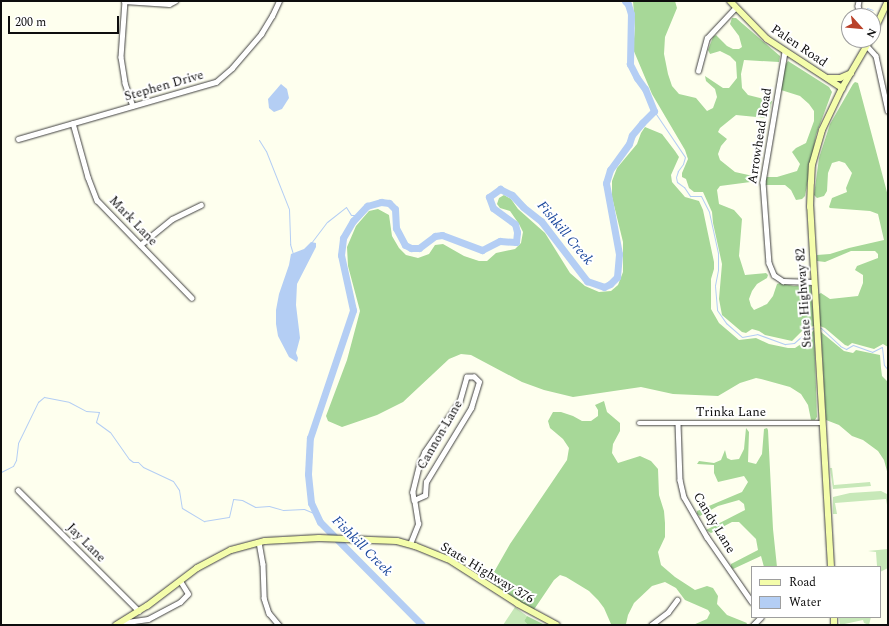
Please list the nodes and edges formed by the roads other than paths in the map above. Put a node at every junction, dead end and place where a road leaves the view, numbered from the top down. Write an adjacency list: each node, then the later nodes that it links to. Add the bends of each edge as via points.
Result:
1 (122, 1): 2 (street)
2 (126, 1): 3 (street, via 169,4); 16 (street, via 121,57 125,83)
3 (175, 1)
4 (279, 1): 16 (street, Stephen Drive, via 261,34 221,79 209,85)
5 (730, 1): 7 (main road, Palen Road)
6 (888, 1): 8 (main road)
7 (736, 7): 11 (main road, Palen Road, via 767,39); 12 (street, via 707,38)
8 (881, 16)
9 (865, 48): 13 (main road, State Highway 82)
10 (871, 48): 17 (street, via 876,56)
11 (785, 52): 14 (main road, Palen Road); 22 (street, Arrowhead Road, via 763,176 769,263 774,275 783,281)
12 (698, 72)
13 (851, 73): 14 (main road, via 840,78); 15 (main road, State Highway 82)
14 (825, 77): 15 (main road, Palen Road)
15 (842, 88): 22 (main road, State Highway 82, via 822,130 812,165 810,201)
16 (133, 106): 18 (street, Stephen Drive)
17 (888, 111)
18 (73, 124): 19 (street, Stephen Drive); 21 (street, Mark Lane, via 97,200)
19 (18, 139)
20 (202, 206): 21 (street, via 172,219)
21 (140, 245): 23 (street, Mark Lane)
22 (814, 282): 26 (main road, State Highway 82)
23 (192, 298)
24 (639, 423): 25 (street, Trinka Lane)
25 (678, 423): 26 (street, Trinka Lane); 34 (street, Candy Lane, via 680,480 684,497 707,537)
26 (823, 423): 31 (main road, State Highway 82)
27 (18, 490): 35 (street, Jay Lane)
28 (414, 500): 28 (street, Cannon Lane, via 413,492 425,452 460,401 467,377 474,377 479,382 471,408 426,482 425,496); 30 (street, Cannon Lane, via 418,524)
29 (259, 542): 30 (main road, State Highway 376, via 344,538); 32 (main road, State Highway 376, via 212,558); 37 (street, via 263,564 264,598 268,613)
30 (410, 544): 38 (main road, State Highway 376, via 448,559 518,604)
31 (831, 566)
32 (180, 581): 35 (main road, State Highway 376); 36 (street, via 188,594 180,602 148,619)
33 (678, 600): 39 (street, via 668,612)
34 (751, 601)
35 (139, 611): 36 (main road, State Highway 376)
36 (118, 624)
37 (279, 625)
38 (557, 625)
39 (651, 625)

